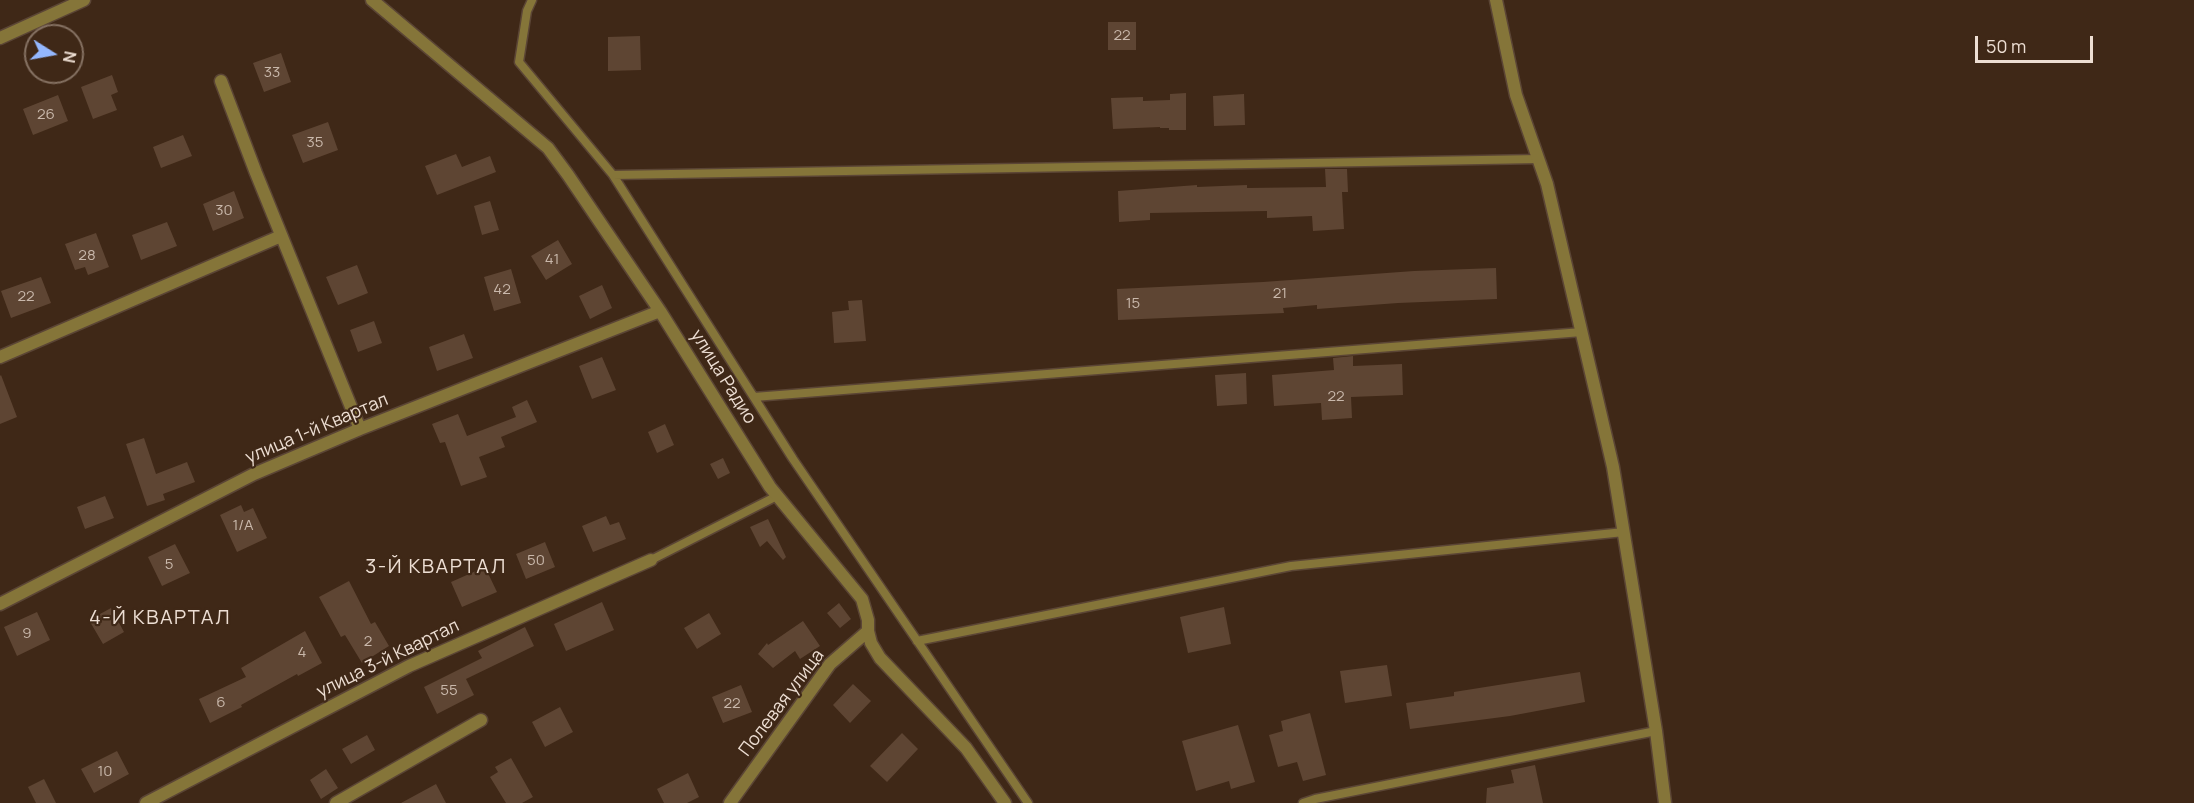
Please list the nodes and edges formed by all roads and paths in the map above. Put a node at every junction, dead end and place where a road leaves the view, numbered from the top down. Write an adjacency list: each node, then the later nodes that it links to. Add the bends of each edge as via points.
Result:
1 (84, 0): 5 (street)
2 (372, 0): 10 (street, улица Радио, via 548,148)
3 (532, 0): 8 (lane, via 519,62)
4 (1496, 0): 7 (street, via 1516,95)
5 (0, 38)
6 (221, 81): 9 (street)
7 (1539, 159): 8 (lane); 11 (street)
8 (613, 175): 13 (lane)
9 (281, 236): 12 (street); 14 (street)
10 (660, 311): 14 (street, улица 1-й Квартал); 15 (street, улица Радио)
11 (1582, 332): 13 (lane); 16 (street)
12 (0, 357)
13 (754, 397): 20 (lane)
14 (360, 429): 18 (street, улица 1-й Квартал, via 254,474)
15 (777, 496): 17 (lane); 19 (street, улица Радио, via 862,599)
16 (1624, 532): 20 (lane, via 1291,566); 22 (street)
17 (651, 560): 24 (street, улица 3-й Квартал, via 410,666)
18 (0, 604)
19 (868, 631): 26 (street, Полевая улица, via 830,664); 27 (street, улица Радио, via 880,658 966,748)
20 (917, 640): 28 (lane)
21 (482, 720): 25 (street)
22 (1656, 731): 23 (lane); 31 (street)
23 (1348, 792): 29 (lane); 30 (lane)
24 (147, 803)
25 (336, 803)
26 (730, 803)
27 (1005, 803)
28 (1028, 803)
29 (1303, 803)
30 (1351, 803)
31 (1665, 803)

